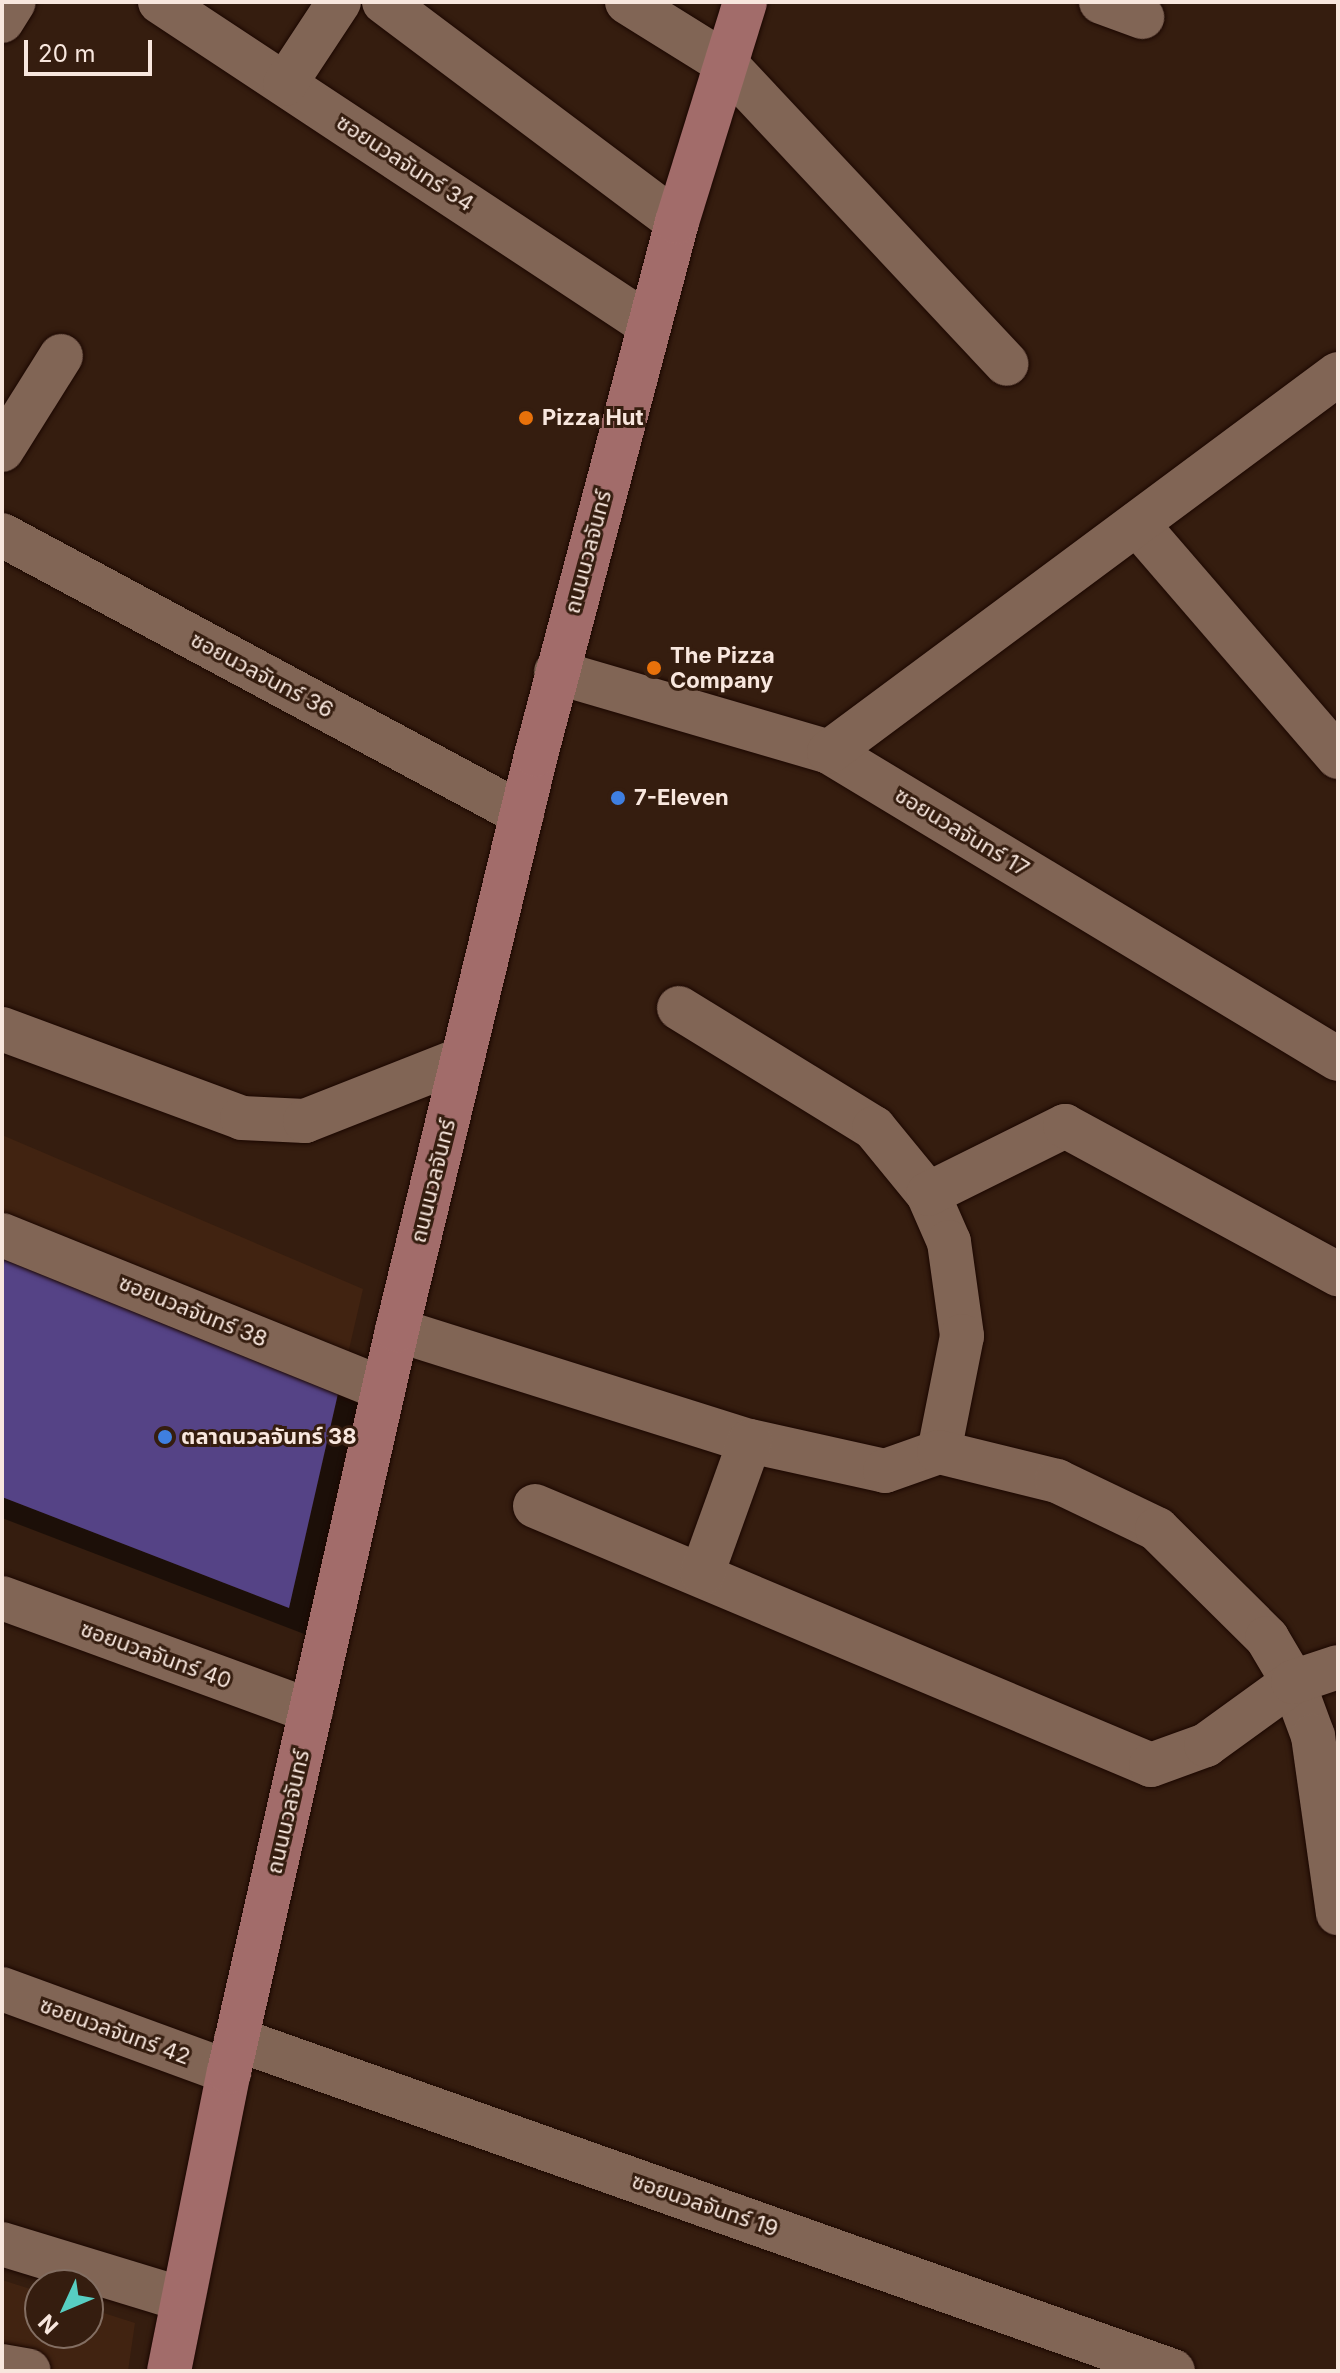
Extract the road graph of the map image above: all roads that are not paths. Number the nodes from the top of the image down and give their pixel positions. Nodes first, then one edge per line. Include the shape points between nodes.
1 (14, 2) edge
2 (160, 2) edge
3 (339, 2) edge
4 (384, 2) edge
5 (627, 2) edge
6 (745, 2) edge
7 (1101, 2) edge
8 (1142, 17) dead end
9 (2, 21) edge
10 (725, 63) junction
11 (285, 84) junction
12 (677, 222) junction
13 (649, 325) junction
14 (61, 356) dead end
15 (1007, 364) dead end
16 (1338, 374) edge
17 (2, 450) edge
18 (1137, 524) junction
19 (2, 535) edge
20 (556, 672) junction
21 (829, 752) junction
22 (1338, 757) edge
23 (522, 814) junction
24 (679, 1008) dead end
25 (2, 1029) edge
26 (462, 1059) junction
27 (1338, 1059) edge
28 (928, 1194) junction
29 (2, 1235) edge
30 (1338, 1274) edge
31 (397, 1330) junction
32 (383, 1389) junction
33 (750, 1441) junction
34 (939, 1452) junction
35 (535, 1506) dead end
36 (702, 1574) junction
37 (2, 1598) edge
38 (1338, 1667) edge
39 (1293, 1682) junction
40 (311, 1711) junction
41 (1338, 1913) edge
42 (2, 1989) edge
43 (232, 2056) junction
44 (2, 2244) edge
45 (182, 2299) junction
46 (2, 2366) edge
47 (29, 2371) edge
48 (169, 2371) edge
49 (1173, 2371) edge

1 - 9 street
2 - 11 street, ซอยนวลจันทร์ 34
3 - 11 street
4 - 12 street
5 - 10 street
6 - 10 main road, ถนนนวลจันทร์
7 - 8 street
10 - 12 main road, ถนนนวลจันทร์
10 - 15 street
11 - 13 street, ซอยนวลจันทร์ 34
12 - 13 main road, ถนนนวลจันทร์
13 - 20 main road, ถนนนวลจันทร์
14 - 17 street
16 - 18 street
18 - 21 street
18 - 22 street
19 - 23 street, ซอยนวลจันทร์ 36
20 - 21 street, ซอยนวลจันทร์ 17
20 - 23 main road, ถนนนวลจันทร์
21 - 27 street, ซอยนวลจันทร์ 17
23 - 26 main road, ถนนนวลจันทร์
24 - 28 street via 874,1128
25 - 26 street via 242,1118 305,1121
26 - 31 main road, ถนนนวลจันทร์
28 - 30 street via 1065,1126
28 - 34 street via 949,1242 962,1336
29 - 32 street, ซอยนวลจันทร์ 38
31 - 32 main road, ถนนนวลจันทร์
31 - 33 street
32 - 40 main road, ถนนนวลจันทร์
33 - 34 street via 885,1471
33 - 36 street
34 - 39 street via 1057,1481 1157,1529 1267,1638
35 - 36 street
36 - 39 street via 1151,1765 1206,1745
37 - 40 street, ซอยนวลจันทร์ 40
38 - 39 street
39 - 41 street via 1313,1736
40 - 43 main road, ถนนนวลจันทร์
42 - 43 street, ซอยนวลจันทร์ 42
43 - 45 main road, ถนนนวลจันทร์
43 - 49 street, ซอยนวลจันทร์ 19
44 - 45 street
45 - 48 main road, ถนนนวลจันทร์
46 - 47 street

